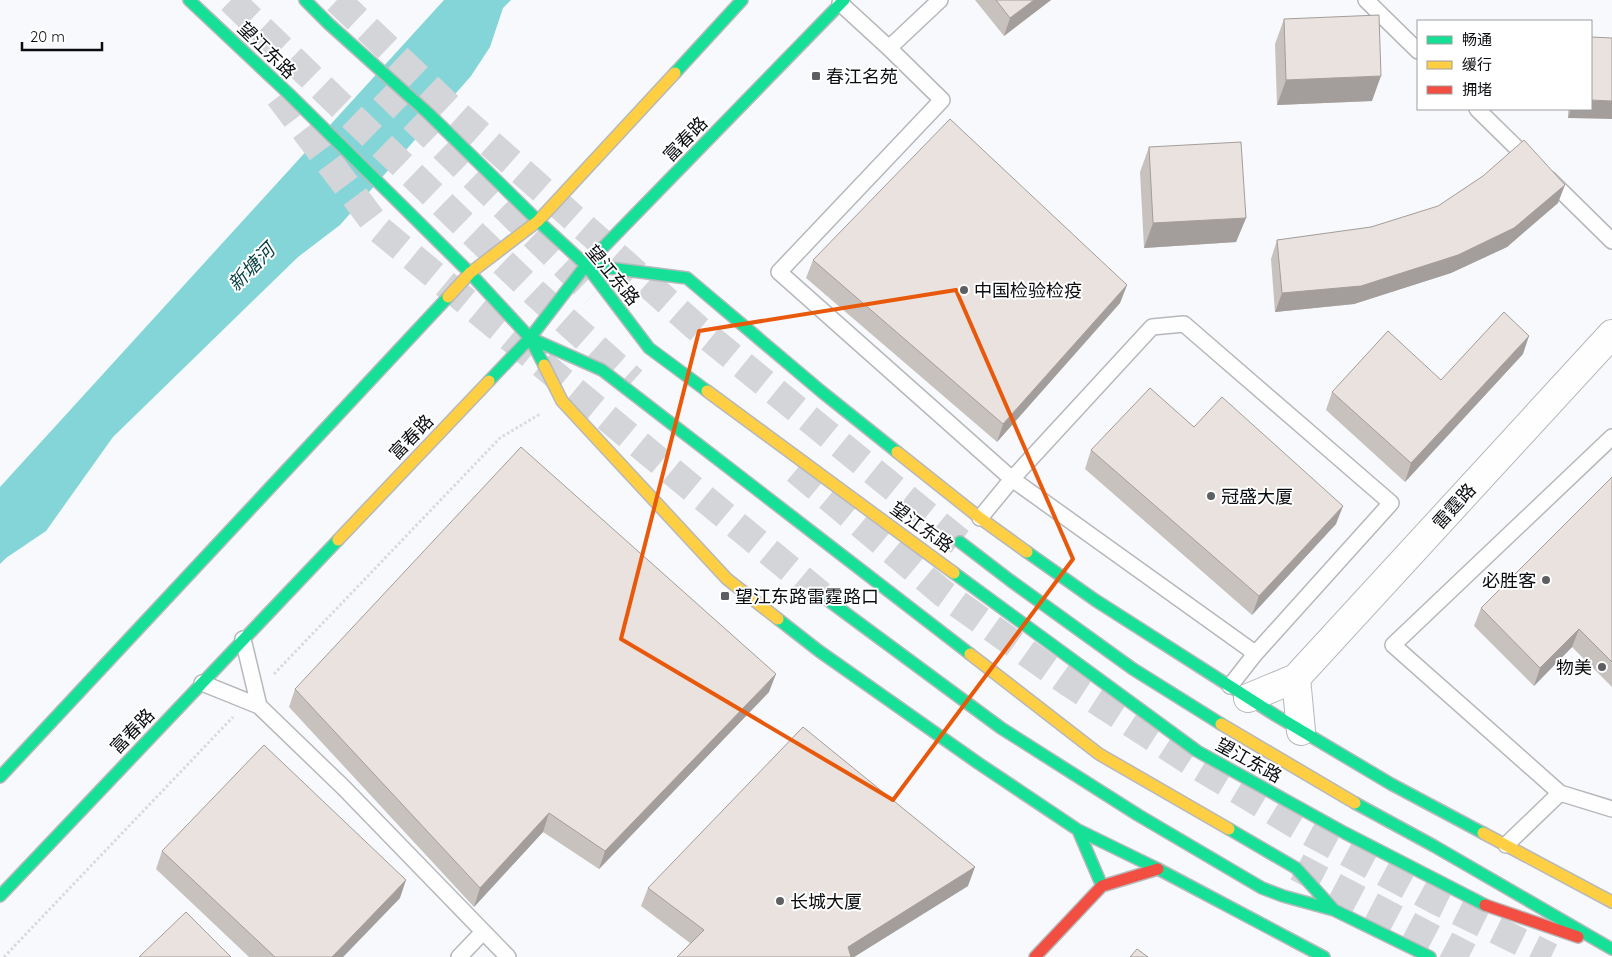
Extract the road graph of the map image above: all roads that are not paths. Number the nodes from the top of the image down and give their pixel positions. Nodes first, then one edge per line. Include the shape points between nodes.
1 (189, 0) edge
2 (305, 0) edge
3 (742, 0) edge
4 (940, 0) edge
5 (1366, 0) edge
6 (842, 2) edge
7 (889, 48) junction
8 (1417, 51) edge
9 (1478, 110) edge
10 (538, 221) junction
11 (1612, 241) edge
12 (586, 265) junction
13 (470, 273) junction
14 (1612, 334) edge
15 (530, 338) junction
16 (1612, 438) edge
17 (1012, 479) junction
18 (980, 518) junction
19 (960, 542) tunnel mouth
20 (821, 595) tunnel mouth
21 (243, 639) junction
22 (1255, 654) junction
23 (1296, 678) junction
24 (202, 683) junction
25 (1239, 692) junction
26 (259, 706) junction
27 (1302, 731) junction
28 (0, 777) edge
29 (1560, 792) junction
30 (1612, 809) edge
31 (1078, 830) junction
32 (1506, 845) junction
33 (1158, 870) junction
34 (1102, 886) junction
35 (0, 896) edge
36 (1612, 902) edge
37 (1334, 910) junction
38 (483, 932) junction
39 (1612, 949) edge
40 (460, 957) edge
41 (508, 957) edge
42 (1035, 957) edge
43 (1324, 957) edge
44 (1430, 957) edge

1 - 13 main road, 望江东路
2 - 10 main road, 望江东路
3 - 10 main road
4 - 7 lane
5 - 8 lane
6 - 7 lane
6 - 12 main road, 富春路
7 - 17 lane via 942,100 779,272
9 - 11 lane
10 - 12 main road, 望江东路
10 - 13 main road
12 - 15 main road, 富春路
12 - 18 main road via 687,278 822,392
12 - 39 main road, 望江东路 via 649,348 1197,751 1345,834 1479,903
13 - 15 main road, 望江东路
13 - 28 main road
14 - 23 street, 雷霆路
15 - 21 main road, 富春路
15 - 31 main road via 562,401 727,579 819,651
15 - 37 main road via 602,370 1099,754 1296,868
16 - 29 lane via 1393,646
17 - 18 lane
17 - 22 lane
17 - 22 lane via 1152,327 1184,324 1391,504
18 - 25 main road via 1095,600
19 - 39 main road via 1133,669 1251,743
20 - 37 main road via 1001,728 1138,815 1262,888
21 - 24 main road, 富春路
21 - 26 lane
22 - 25 lane
23 - 25 street, 雷霆路
23 - 27 street
24 - 26 lane
24 - 35 main road, 富春路
25 - 27 main road
26 - 38 lane via 344,787
27 - 32 main road via 1391,784
29 - 30 lane
29 - 32 lane
31 - 33 main road
31 - 34 main road
32 - 36 main road
33 - 34 main road
33 - 43 main road
34 - 42 main road
37 - 44 main road
38 - 40 lane
38 - 41 lane

